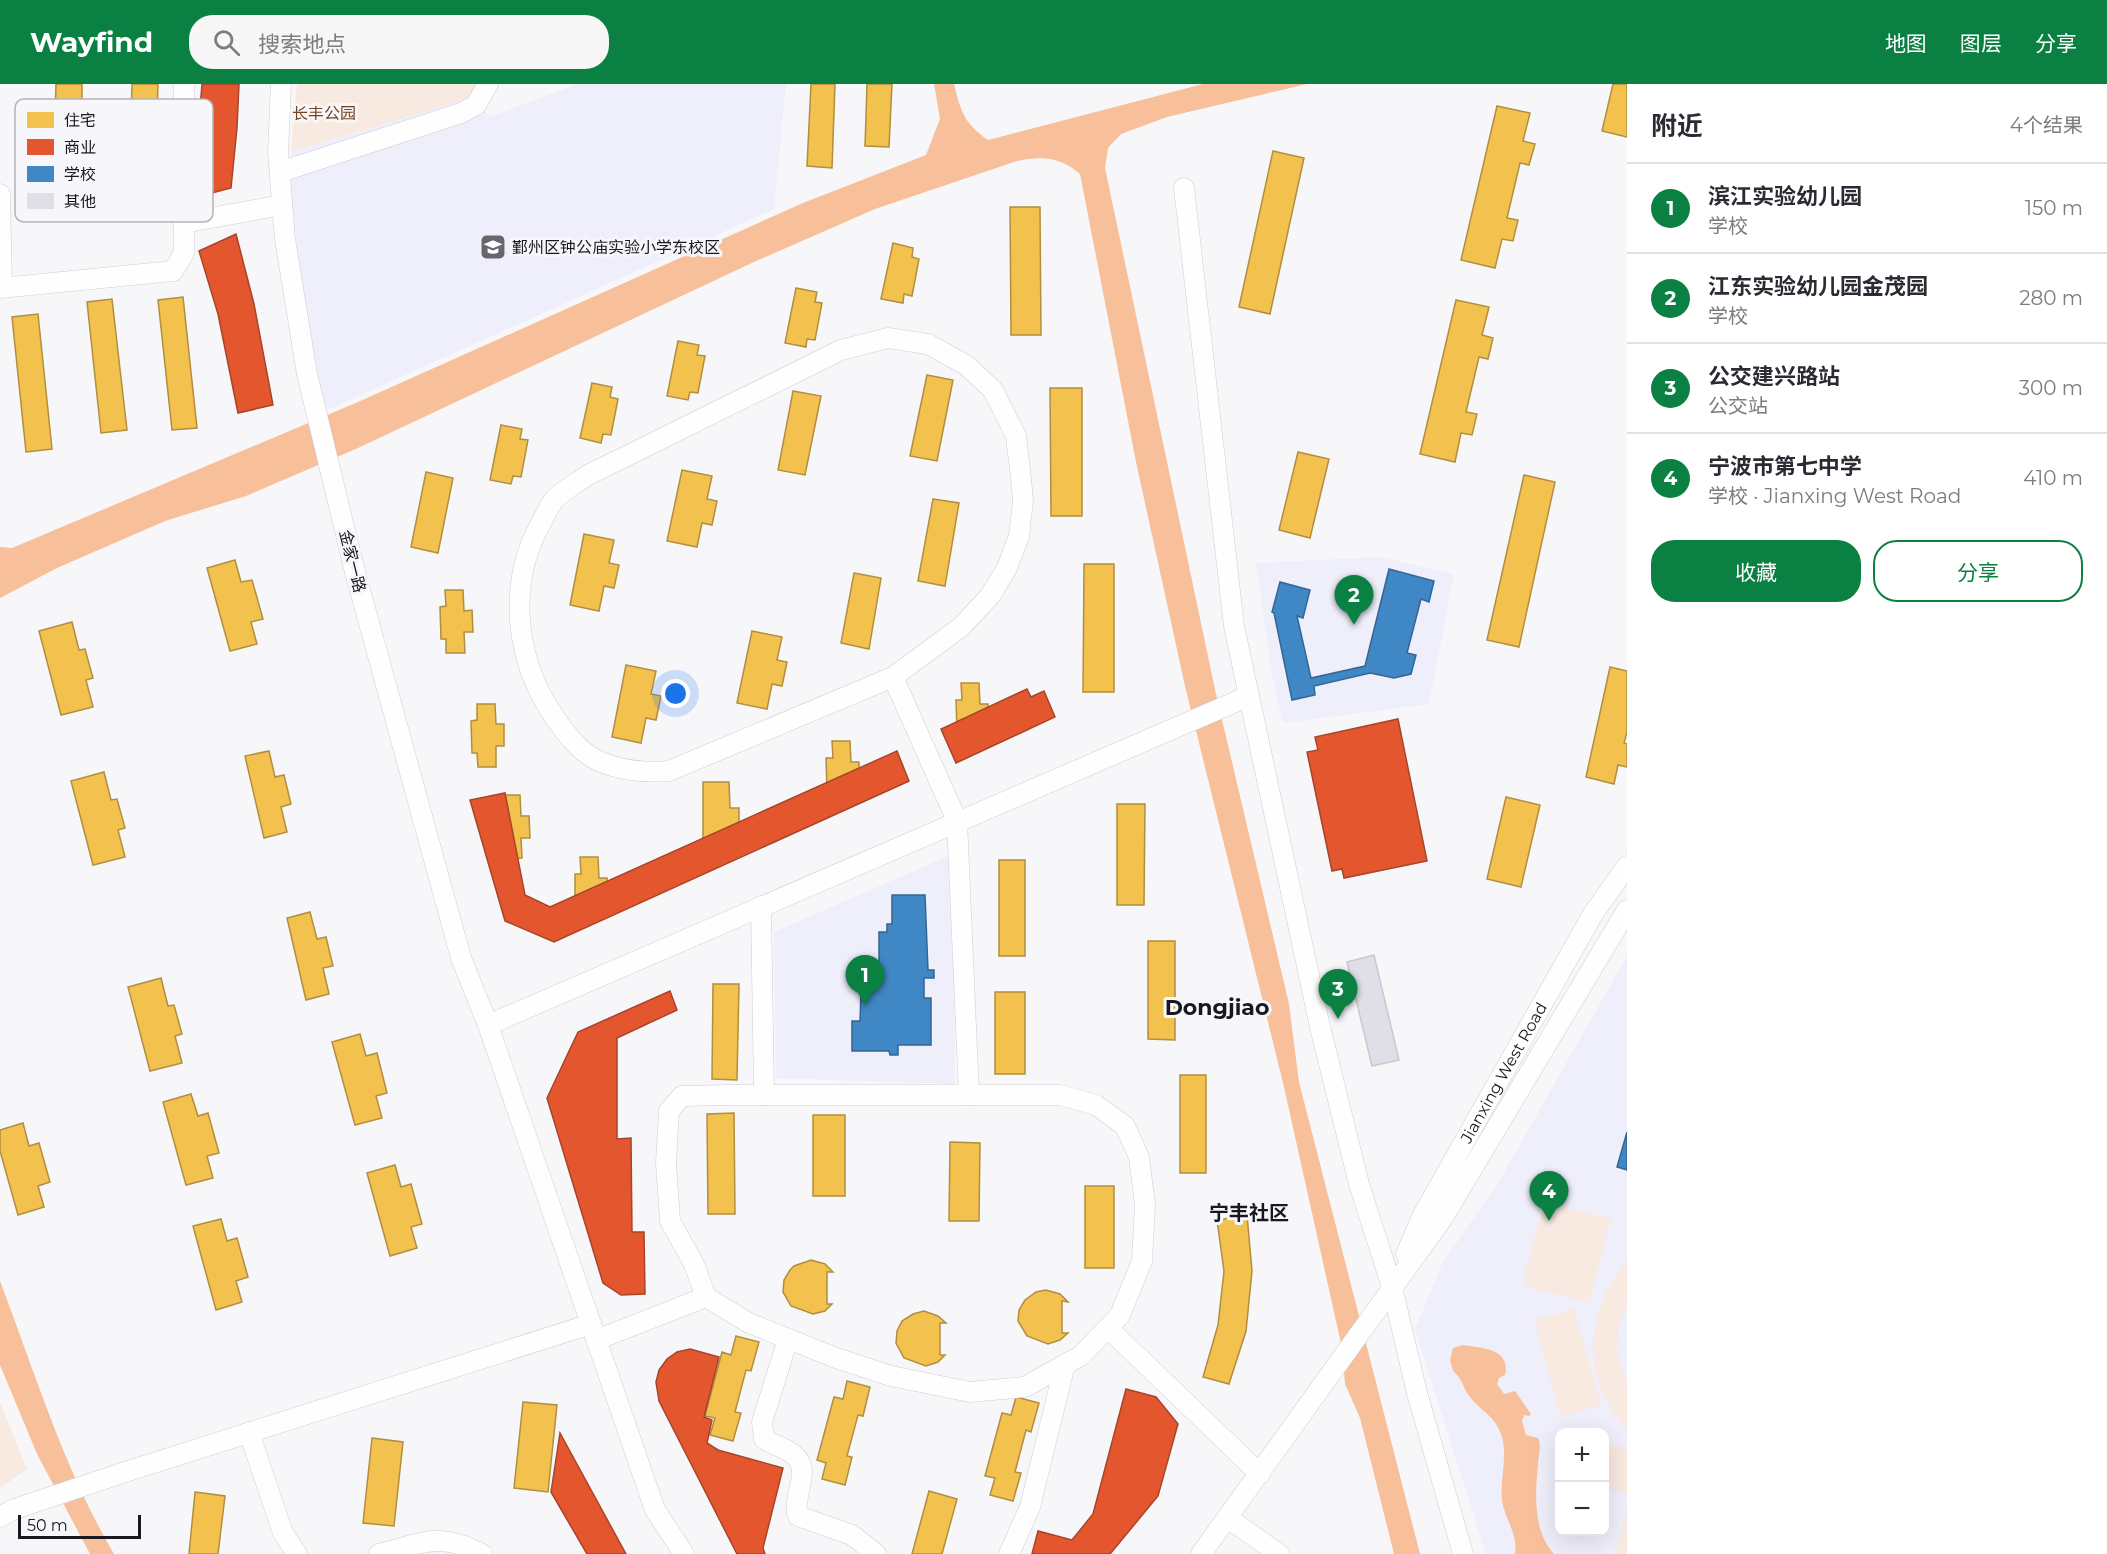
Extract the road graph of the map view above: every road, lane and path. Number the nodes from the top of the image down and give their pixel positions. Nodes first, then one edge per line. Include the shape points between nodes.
1 (184, 84) edge
2 (281, 84) edge
3 (488, 84) edge
4 (184, 99) edge
5 (280, 172) junction
6 (1184, 188) dead end
7 (0, 194) edge
8 (282, 205) junction
9 (213, 218) edge
10 (188, 222) edge
11 (183, 223) joint
12 (1, 288) edge
13 (893, 676) junction
14 (1245, 698) junction
15 (957, 821) junction
16 (1627, 866) edge
17 (761, 906) junction
18 (1627, 910) edge
19 (488, 1025) junction
20 (764, 1095) junction
21 (969, 1095) junction
22 (1392, 1287) junction
23 (706, 1297) junction
24 (1108, 1328) junction
25 (594, 1332) junction
26 (788, 1338) junction
27 (1065, 1364) junction
28 (249, 1432) junction
29 (1260, 1474) junction
30 (0, 1517) edge
31 (1228, 1518) junction
32 (297, 1554) edge
33 (379, 1554) edge
34 (482, 1554) edge
35 (684, 1554) edge
36 (876, 1554) edge
37 (1009, 1554) edge
38 (1201, 1554) edge
39 (1279, 1554) edge
40 (1462, 1554) edge

1 - 4 street
2 - 5 street, 金家一路
3 - 5 street via 476,105 461,113
5 - 8 street, 金家一路
6 - 14 street
7 - 12 street
8 - 9 street
8 - 19 street, 金家一路 via 307,374 355,572 461,958
10 - 11 street
11 - 12 street via 183,253 174,271
13 - 13 street via 669,771 620,769 592,757 567,736 540,696 521,645 519,614 532,539 554,500 588,475 841,350 888,338 928,344 966,365 993,390 1016,436 1023,501 1019,536 1007,568 990,596 961,627
13 - 15 street
14 - 15 street
14 - 22 street via 1359,1184
15 - 17 street
15 - 21 street
16 - 22 street, Jianxing West Road via 1593,914 1423,1215
17 - 19 street
17 - 20 street
18 - 22 street, Jianxing West Road via 1442,1219
19 - 25 street, 金家一路
20 - 21 street
20 - 23 street via 682,1096 669,1111 666,1163 670,1221 694,1264
21 - 24 street via 1060,1095 1096,1106 1125,1126 1139,1157 1145,1205 1142,1261 1120,1316
22 - 29 street, Jianxing West Road
22 - 40 street
23 - 25 street
23 - 26 street via 749,1323
24 - 27 street via 1082,1355
24 - 29 street
25 - 28 street
25 - 35 street, 金家一路 via 655,1510
26 - 27 street via 891,1376 970,1392 1025,1387
26 - 36 street via 762,1422 764,1439 798,1458 803,1470 795,1509 798,1516 852,1535
27 - 37 street via 1030,1507
28 - 30 street
28 - 32 street via 283,1533
29 - 31 street, Jianxing West Road
31 - 38 street, Jianxing West Road
31 - 39 street
33 - 34 street via 440,1539

